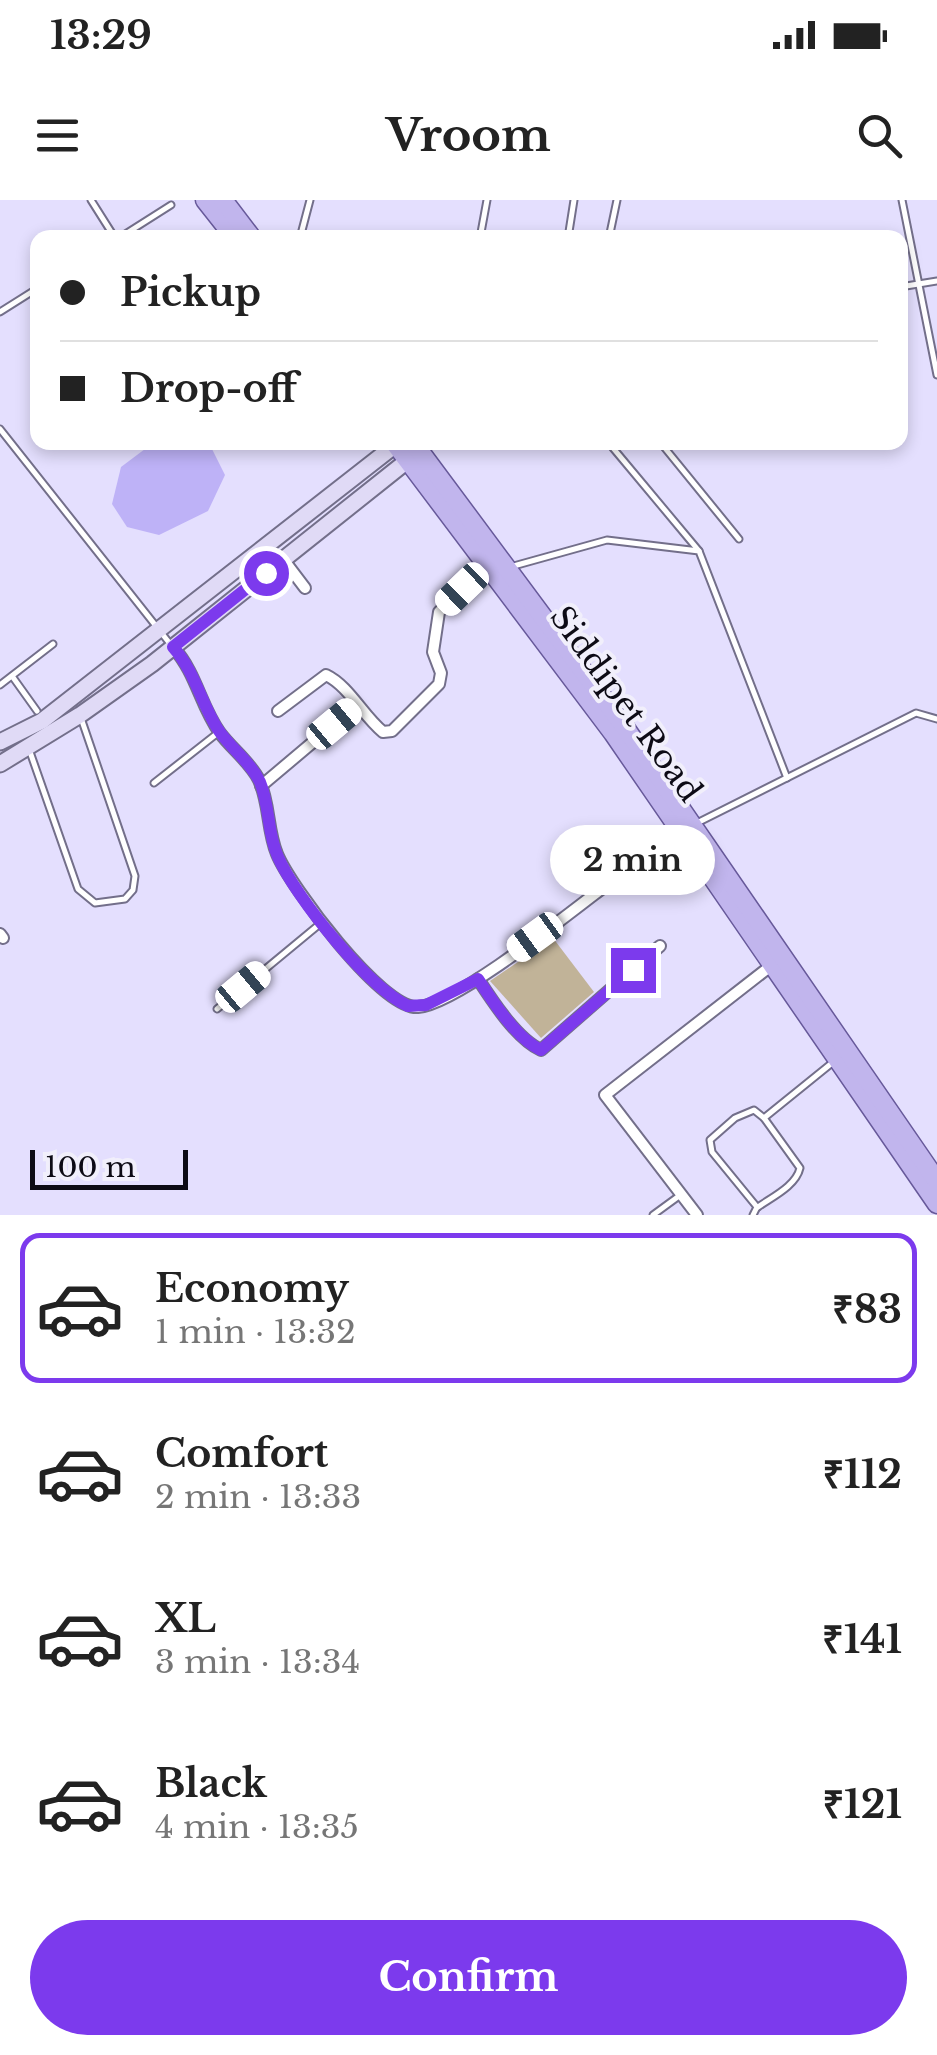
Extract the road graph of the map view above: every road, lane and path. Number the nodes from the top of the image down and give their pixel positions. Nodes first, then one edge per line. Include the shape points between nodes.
1 (91, 200) edge
2 (206, 200) edge
3 (223, 200) edge
4 (310, 200) edge
5 (487, 200) edge
6 (574, 200) edge
7 (617, 200) edge
8 (902, 200) edge
9 (171, 204) dead end
10 (112, 230) edge
11 (130, 230) edge
12 (229, 230) edge
13 (246, 230) edge
14 (302, 230) edge
15 (481, 230) edge
16 (569, 230) edge
17 (611, 230) edge
18 (908, 230) edge
19 (908, 232) edge
20 (937, 280) edge
21 (918, 284) junction
22 (908, 286) edge
23 (30, 293) edge
24 (0, 312) edge
25 (937, 376) edge
26 (0, 430) edge
27 (405, 450) edge
28 (406, 450) edge
29 (411, 450) edge
30 (411, 450) edge
31 (615, 450) edge
32 (666, 450) edge
33 (284, 532) junction
34 (739, 540) dead end
35 (699, 551) junction
36 (290, 554) junction
37 (507, 568) junction
38 (216, 585) junction
39 (305, 588) dead end
40 (462, 589) dead end
41 (230, 602) junction
42 (158, 630) junction
43 (53, 644) dead end
44 (173, 647) junction
45 (12, 676) junction
46 (0, 684) edge
47 (357, 705) junction
48 (278, 711) dead end
49 (37, 712) dead end
50 (80, 716) junction
51 (937, 719) edge
52 (220, 732) junction
53 (0, 742) edge
54 (28, 748) junction
55 (0, 764) edge
56 (787, 778) junction
57 (154, 783) dead end
58 (261, 786) junction
59 (693, 826) junction
60 (621, 874) dead end
61 (321, 923) junction
62 (660, 946) dead end
63 (772, 965) junction
64 (478, 979) junction
65 (216, 1008) dead end
66 (838, 1059) junction
67 (764, 1118) junction
68 (937, 1181) edge
69 (681, 1196) junction
70 (937, 1204) edge
71 (757, 1208) junction
72 (654, 1215) edge
73 (696, 1215) edge
74 (753, 1215) edge

1 - 10 lane
2 - 12 main road
3 - 13 main road
4 - 14 lane
5 - 15 lane
6 - 16 lane
7 - 17 lane
8 - 18 lane
9 - 11 lane
19 - 21 lane
20 - 21 lane
21 - 22 lane
21 - 25 lane
23 - 24 lane
26 - 42 lane
27 - 33 street
28 - 36 street
29 - 37 main road, Siddipet Road
30 - 63 main road, Siddipet Road
31 - 35 lane
32 - 34 lane
33 - 36 street
33 - 38 street
35 - 37 lane via 607,540
35 - 56 lane
36 - 39 street
36 - 41 street
37 - 59 main road, Siddipet Road
38 - 41 street
38 - 42 street
40 - 47 street via 439,612 433,652 439,684 388,733
41 - 44 street
42 - 44 lane
42 - 53 street via 42,721
43 - 45 lane
44 - 50 street
44 - 52 street via 194,674
45 - 46 lane
45 - 49 lane
47 - 48 street via 326,675
47 - 58 street
50 - 54 street
50 - 54 lane via 135,876 126,899 95,903 78,888
51 - 56 lane via 916,713
52 - 57 lane
52 - 58 street
54 - 55 street
56 - 59 lane
58 - 61 street via 277,856
59 - 68 main road, Siddipet Road
60 - 64 street
61 - 64 street via 368,975 408,1006 426,1005
61 - 65 lane
62 - 64 street via 541,1050
63 - 66 main road, Siddipet Road
63 - 69 street via 605,1095
66 - 67 lane
66 - 70 main road, Siddipet Road
67 - 71 lane via 800,1168 799,1176
67 - 71 lane via 746,1111 709,1146
69 - 72 lane
69 - 73 street
71 - 74 lane

